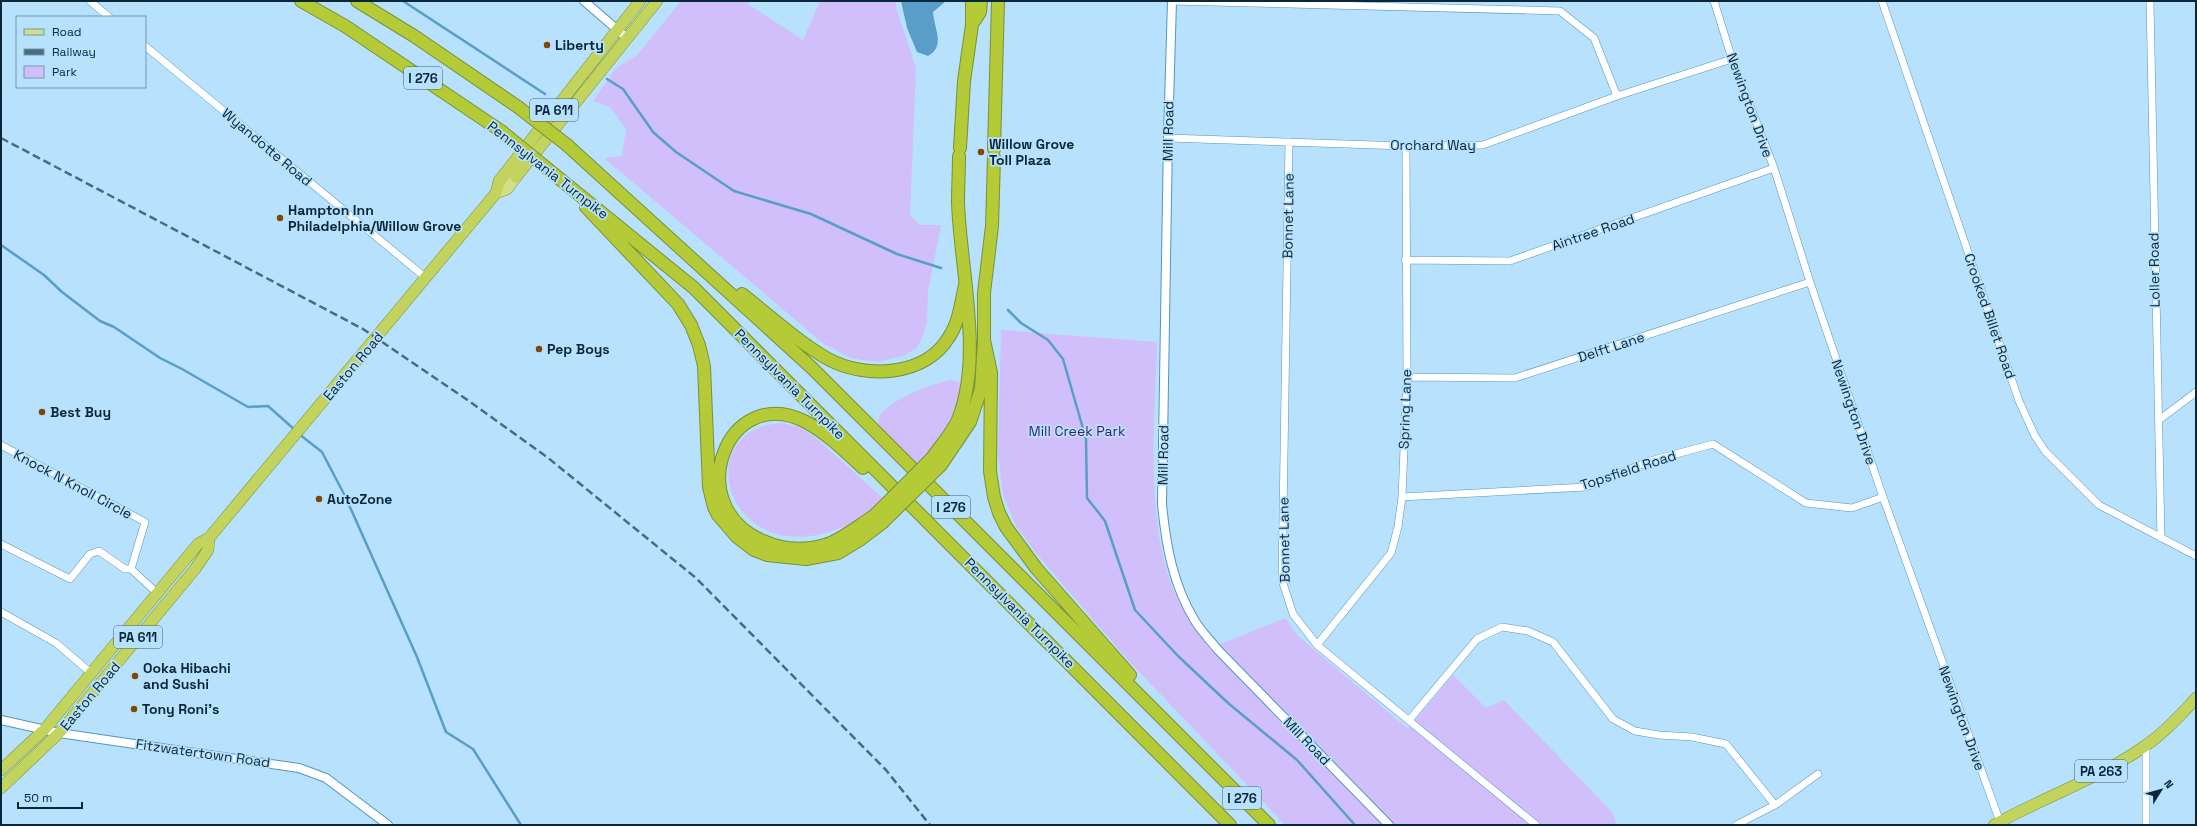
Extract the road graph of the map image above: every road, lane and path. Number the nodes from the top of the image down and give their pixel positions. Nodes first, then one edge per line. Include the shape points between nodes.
1 (90, 1) edge
2 (301, 1) edge
3 (357, 1) edge
4 (584, 1) edge
5 (640, 1) edge
6 (657, 1) edge
7 (972, 1) edge
8 (981, 1) edge
9 (998, 1) edge
10 (1172, 1) edge
11 (1714, 1) edge
12 (1882, 1) edge
13 (2150, 1) edge
14 (108, 16) edge
15 (972, 25) junction
16 (617, 30) junction
17 (627, 38) junction
18 (146, 47) edge
19 (1732, 59) junction
20 (1617, 96) junction
21 (1168, 138) junction
22 (1289, 142) junction
23 (1406, 146) junction
24 (1774, 168) junction
25 (555, 175) junction
26 (516, 177) joint
27 (496, 193) junction
28 (682, 248) junction
29 (1406, 260) junction
30 (426, 278) junction
31 (1810, 282) junction
32 (965, 285) junction
33 (984, 340) junction
34 (1406, 377) junction
35 (2196, 392) edge
36 (2159, 420) junction
37 (1, 445) edge
38 (937, 461) junction
39 (1402, 497) junction
40 (1883, 497) junction
41 (918, 512) junction
42 (878, 519) junction
43 (209, 538) junction
44 (2161, 538) junction
45 (1, 544) edge
46 (2196, 556) edge
47 (132, 569) junction
48 (157, 593) junction
49 (1, 612) edge
50 (1318, 645) junction
51 (91, 673) junction
52 (2196, 698) edge
53 (1, 720) edge
54 (1410, 720) junction
55 (45, 730) junction
56 (59, 732) junction
57 (2146, 746) junction
58 (1, 770) edge
59 (1215, 770) junction
60 (1818, 774) dead end
61 (1, 788) edge
62 (1775, 805) junction
63 (1997, 823) edge
64 (388, 825) edge
65 (1230, 825) edge
66 (1269, 825) edge
67 (1389, 825) edge
68 (1536, 825) edge
69 (1736, 825) edge
70 (2146, 825) edge

1 - 14 street
2 - 25 highway, Pennsylvania Turnpike / I 276, bridge via 345,26 501,131
3 - 28 highway, Pennsylvania Turnpike / I 276, bridge via 414,36 518,107 567,145
4 - 16 street
5 - 16 highway, Easton Road / PA 611
6 - 17 highway, Easton Road / PA 611
7 - 15 highway
8 - 15 highway via 980,12
9 - 33 highway via 992,226 984,293
10 - 20 street via 1560,11 1594,38
10 - 21 street, Mill Road
11 - 19 street, Newington Drive
12 - 44 street, Crooked Billet Road via 2019,401 2036,436 2045,451 2099,505
13 - 36 street, Loller Road via 2154,291
15 - 32 highway via 964,81 958,202
16 - 17 street
16 - 27 highway, Easton Road / PA 611 via 499,181
17 - 26 highway, Easton Road / PA 611
18 - 30 street, Wyandotte Road
19 - 20 street, Orchard Way
19 - 24 street, Newington Drive
20 - 23 street, Orchard Way via 1483,145
21 - 22 street, Orchard Way
21 - 67 street, Mill Road via 1162,504 1165,542 1177,583 1195,622 1218,650
22 - 23 street, Orchard Way
22 - 50 street, Bonnet Lane via 1282,580 1293,614
23 - 29 street, Spring Lane
24 - 29 street, Aintree Road via 1510,261
24 - 31 street, Newington Drive
25 - 41 highway, Pennsylvania Turnpike / I 276 via 694,288
25 - 42 highway via 678,304 691,325 700,345 704,366 709,487 718,515 737,537 754,550 767,555 806,559 838,553 861,539
26 - 27 main road, Easton Road / PA 611 via 507,189
27 - 30 highway, Easton Road / PA 611
28 - 32 highway via 827,358 866,371 904,368 933,355 943,346 954,328
28 - 59 highway, Pennsylvania Turnpike / I 276 via 812,368
29 - 34 street, Spring Lane
30 - 43 highway, Easton Road / PA 611
31 - 34 street, Delft Lane via 1515,378
31 - 40 street, Newington Drive
32 - 38 highway via 969,347 965,399 959,418
33 - 38 highway via 976,407 964,431
33 - 59 highway via 991,373 990,471 994,498 1006,527 1036,568
34 - 39 street, Spring Lane
35 - 36 street
36 - 44 street, Loller Road
37 - 47 street, Knock N Knoll Circle via 145,522
38 - 42 highway, bridge
39 - 40 street, Topsfield Road via 1586,487 1650,461 1713,444 1806,503 1852,508
39 - 50 street, Spring Lane via 1391,553
40 - 63 street, Newington Drive
41 - 42 highway via 877,482 832,440 806,422 791,416 770,414 752,420 732,436 719,473 719,488 724,504 742,529 757,539 788,549 801,550 826,544
41 - 65 highway, Pennsylvania Turnpike / I 276
43 - 48 highway, Easton Road / PA 611 via 198,544
43 - 56 highway, Easton Road / PA 611 via 208,550 195,569
44 - 46 street, Crooked Billet Road
45 - 47 street via 70,579 90,554 99,551 125,569
47 - 48 street
48 - 51 highway, Easton Road / PA 611
49 - 51 street via 51,640
50 - 54 street, Bonnet Lane
51 - 55 highway, Easton Road / PA 611
52 - 57 highway, PA 263
53 - 55 street, Fitzwatertown Road
54 - 62 street via 1477,639 1502,627 1528,630 1553,642 1613,719 1635,731 1692,737 1726,744
54 - 68 street, Bonnet Lane
55 - 56 street, Fitzwatertown Road
55 - 58 highway, Easton Road / PA 611
56 - 61 highway, Easton Road / PA 611
56 - 64 street, Fitzwatertown Road via 280,764 312,772 326,778
57 - 63 highway, PA 263 via 2118,763
57 - 70 street
59 - 66 highway, Pennsylvania Turnpike / I 276
60 - 62 street
62 - 69 street

